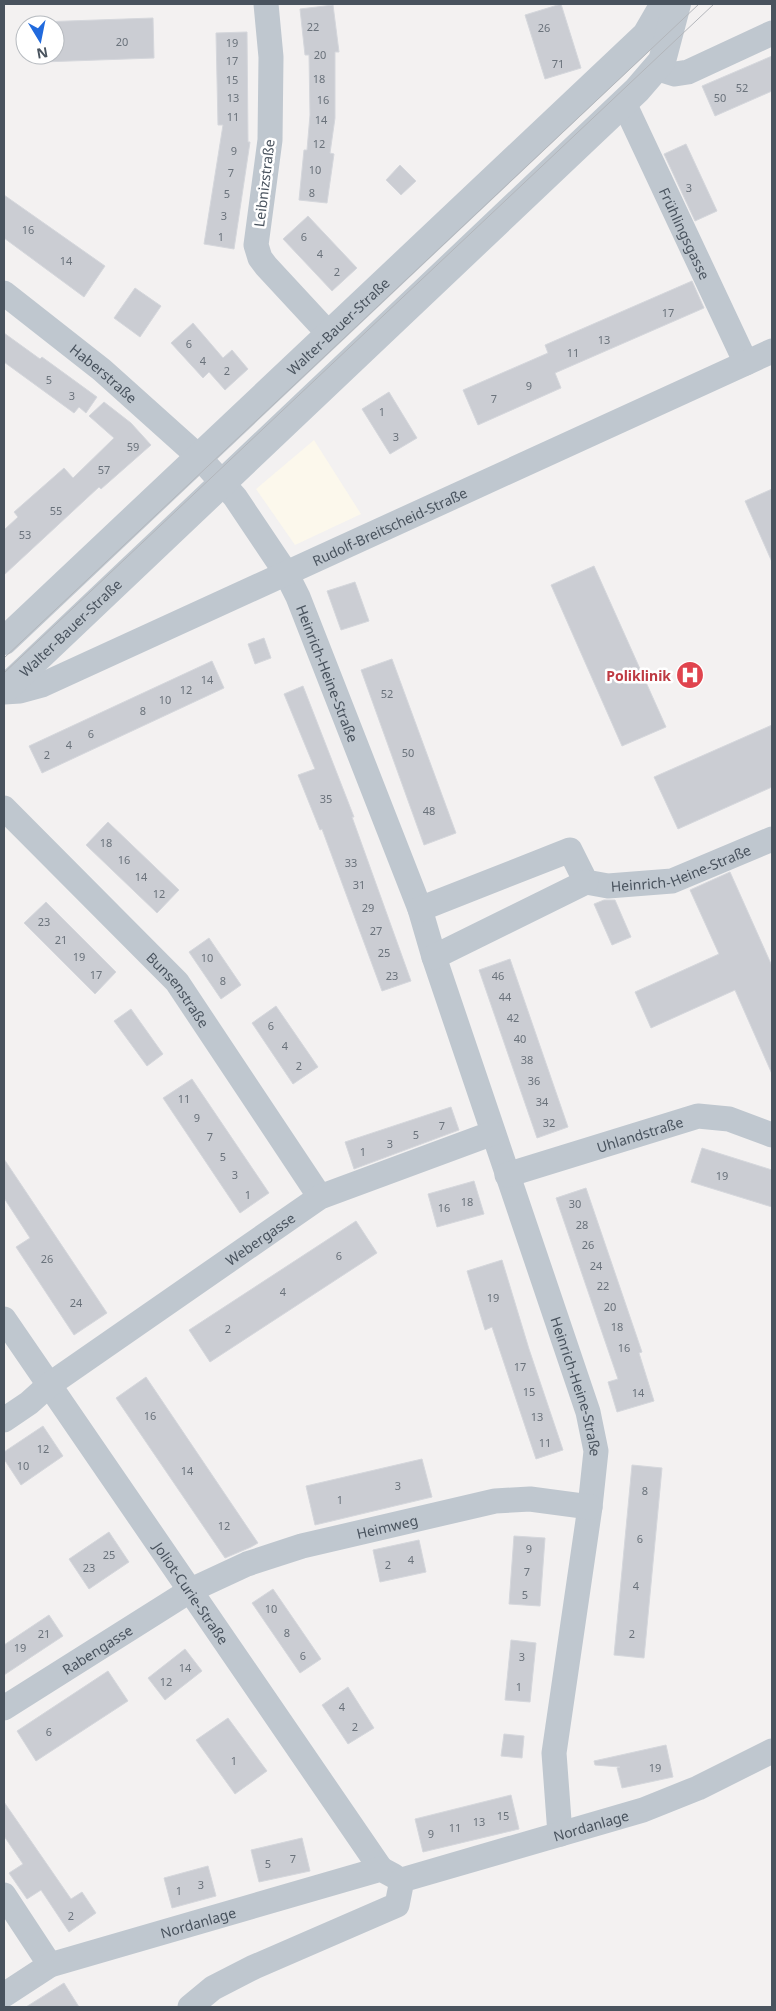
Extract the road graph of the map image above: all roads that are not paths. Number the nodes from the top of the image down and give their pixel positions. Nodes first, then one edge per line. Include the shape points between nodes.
1 (266, 4) edge
2 (663, 4) edge
3 (677, 4) edge
4 (772, 33) edge
5 (656, 68) junction
6 (624, 103) junction
7 (4, 293) edge
8 (329, 334) junction
9 (772, 351) edge
10 (746, 363) junction
11 (199, 457) junction
12 (223, 483) junction
13 (286, 573) junction
14 (4, 641) edge
15 (4, 691) edge
16 (4, 808) edge
17 (772, 839) edge
18 (586, 882) junction
19 (420, 909) junction
20 (434, 957) junction
21 (494, 1133) junction
22 (772, 1135) edge
23 (507, 1175) junction
24 (320, 1197) junction
25 (4, 1319) edge
26 (49, 1385) junction
27 (4, 1420) edge
28 (590, 1507) junction
29 (191, 1590) junction
30 (4, 1708) edge
31 (772, 1751) edge
32 (560, 1834) junction
33 (391, 1874) junction
34 (4, 1896) edge
35 (50, 1964) junction
36 (4, 1995) edge
37 (190, 2007) edge

1 - 8 street, Leibnizstraße via 271,57 270,140 256,245 266,266
2 - 8 street, Walter-Bauer-Straße via 646,35
3 - 5 street, Walter-Bauer-Straße via 662,61
4 - 5 street via 688,72 674,74
5 - 6 street, Walter-Bauer-Straße
6 - 10 street, Frühlingsgasse
6 - 12 street, Walter-Bauer-Straße
7 - 11 street, Haberstraße via 102,370
8 - 11 street, Walter-Bauer-Straße
9 - 10 street, Rudolf-Breitscheid-Straße
10 - 13 street, Rudolf-Breitscheid-Straße
11 - 12 street, Heinrich-Heine-Straße
11 - 14 street, Walter-Bauer-Straße
12 - 13 street, Heinrich-Heine-Straße
12 - 15 street, Walter-Bauer-Straße
13 - 15 street, Rudolf-Breitscheid-Straße via 42,685
13 - 19 street, Heinrich-Heine-Straße
16 - 24 street, Bunsenstraße via 177,982
17 - 18 street, Heinrich-Heine-Straße via 672,881 608,886
18 - 19 street via 570,850
18 - 20 street
19 - 20 street, Heinrich-Heine-Straße
20 - 21 street, Heinrich-Heine-Straße
21 - 23 street, Heinrich-Heine-Straße
21 - 24 street, Webergasse
22 - 23 street, Uhlandstraße via 729,1118 698,1116
23 - 28 street, Heinrich-Heine-Straße via 588,1412 596,1451
24 - 26 street, Webergasse
25 - 26 street, Joliot-Curie-Straße
26 - 27 street, Webergasse
26 - 29 street, Joliot-Curie-Straße
28 - 29 street, Heimweg via 530,1499 495,1501 302,1546 247,1564
28 - 32 street, Heinrich-Heine-Straße via 554,1753
29 - 30 street, Rabengasse
29 - 33 street, Joliot-Curie-Straße
31 - 32 street, Nordanlage via 698,1788 643,1810
32 - 33 street, Nordanlage
33 - 35 street, Nordanlage
33 - 37 street via 397,1905 254,1967 212,1988
34 - 35 street
35 - 36 street, Nordanlage

